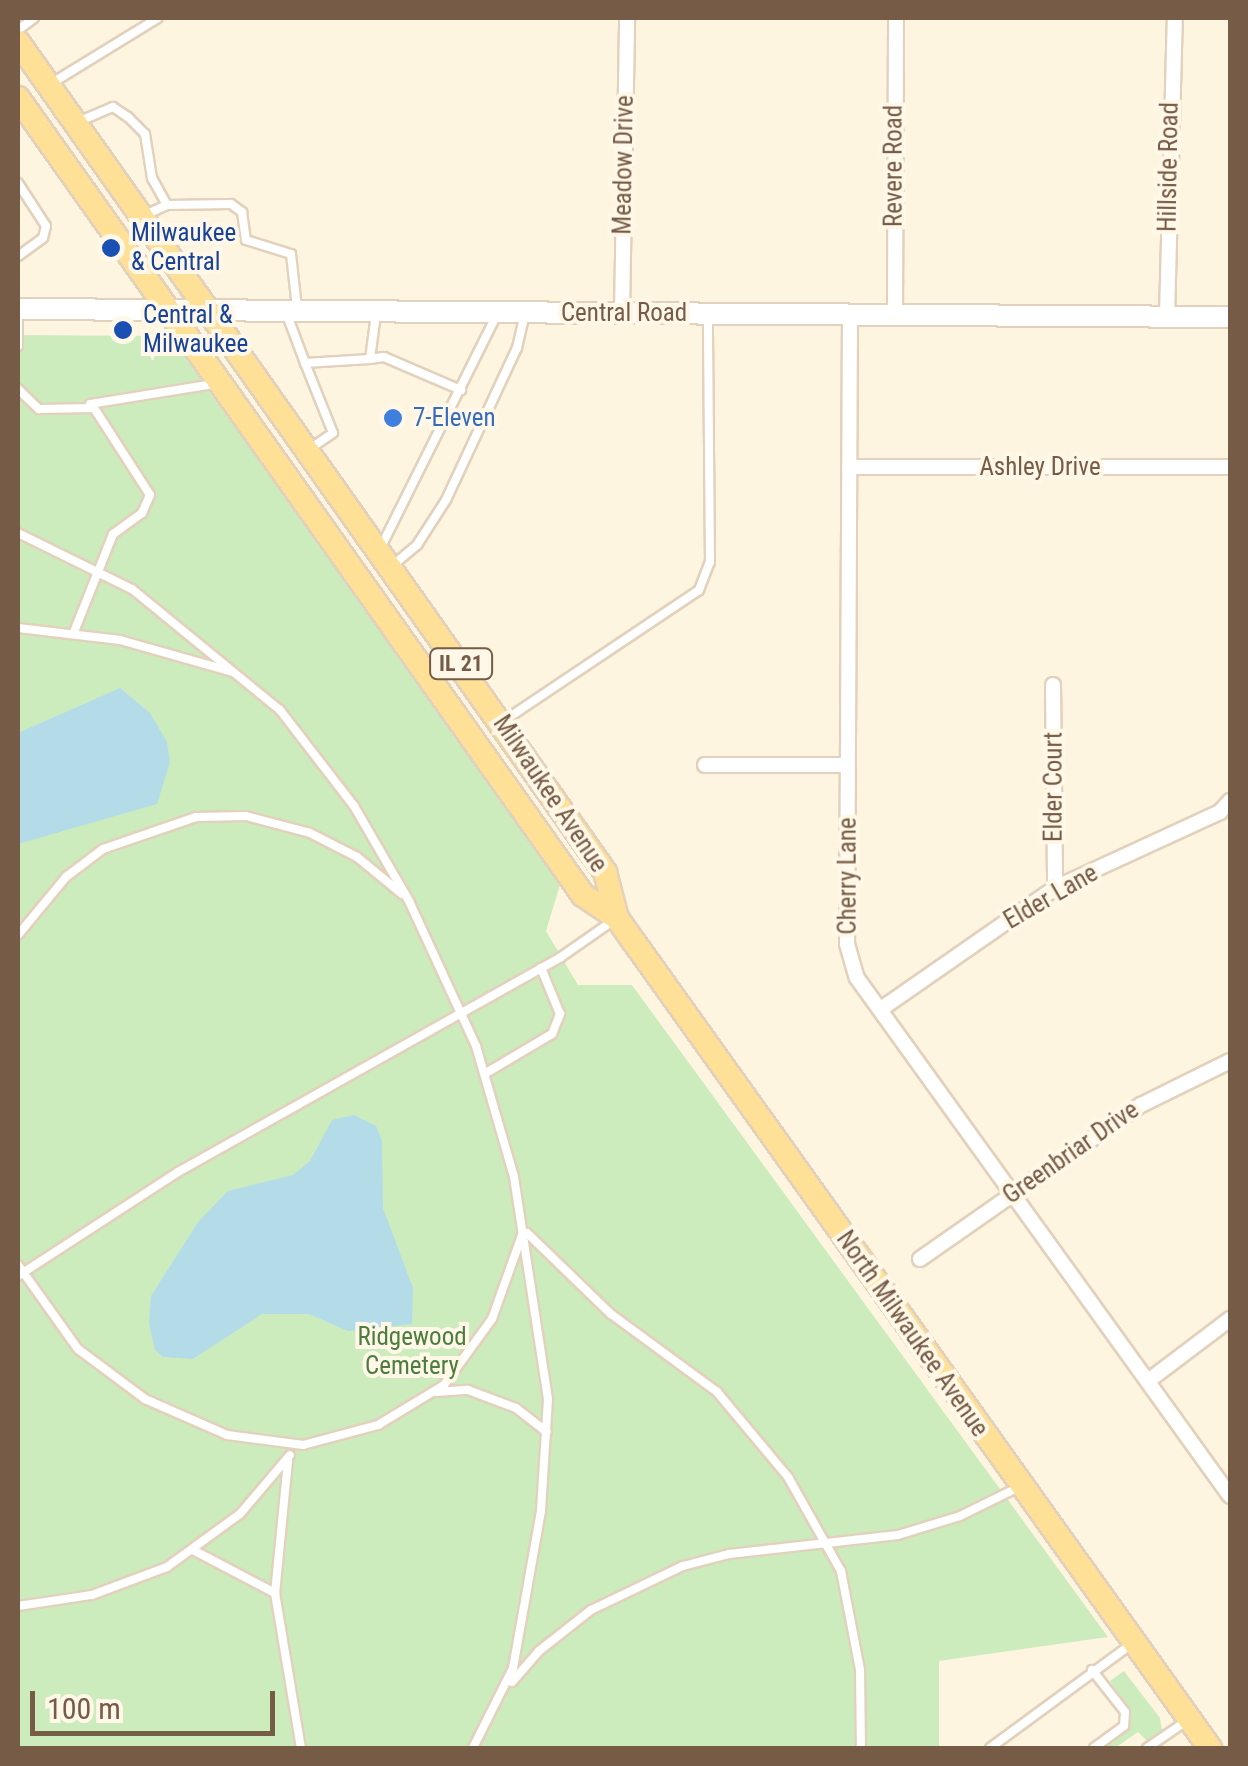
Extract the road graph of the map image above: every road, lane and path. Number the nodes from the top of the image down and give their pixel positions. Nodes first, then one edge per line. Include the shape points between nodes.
1 (34, 18) edge
2 (136, 18) edge
3 (158, 18) edge
4 (626, 18) edge
5 (896, 18) edge
6 (1175, 18) edge
7 (144, 28) junction
8 (18, 30) edge
9 (22, 50) edge
10 (48, 85) junction
11 (18, 98) edge
12 (76, 123) junction
13 (18, 183) edge
14 (167, 204) junction
15 (143, 216) junction
16 (18, 256) edge
17 (18, 309) edge
18 (167, 310) junction
19 (210, 310) junction
20 (291, 311) junction
21 (376, 311) junction
22 (498, 312) junction
23 (526, 312) junction
24 (622, 313) junction
25 (708, 314) junction
26 (850, 314) junction
27 (895, 315) junction
28 (1167, 317) junction
29 (1230, 317) edge
30 (18, 346) edge
31 (370, 358) junction
32 (305, 362) junction
33 (219, 381) junction
34 (18, 389) edge
35 (461, 390) junction
36 (85, 404) junction
37 (309, 449) junction
38 (849, 466) junction
39 (1230, 466) edge
40 (18, 533) edge
41 (386, 558) junction
42 (98, 568) junction
43 (18, 628) edge
44 (74, 632) junction
45 (239, 674) junction
46 (1053, 685) dead end
47 (502, 722) junction
48 (705, 765) dead end
49 (848, 765) junction
50 (1230, 801) edge
51 (1055, 888) junction
52 (409, 901) junction
53 (618, 918) junction
54 (18, 936) edge
55 (541, 968) junction
56 (880, 1009) junction
57 (462, 1013) junction
58 (1230, 1062) edge
59 (486, 1073) junction
60 (1013, 1193) junction
61 (524, 1230) junction
62 (920, 1258) dead end
63 (19, 1272) edge
64 (1230, 1318) edge
65 (1148, 1381) junction
66 (432, 1392) junction
67 (547, 1432) junction
68 (293, 1445) junction
69 (290, 1455) junction
70 (1021, 1486) junction
71 (1230, 1496) edge
72 (829, 1546) junction
73 (194, 1550) junction
74 (275, 1593) junction
75 (18, 1606) edge
76 (1134, 1642) junction
77 (1092, 1670) junction
78 (507, 1689) junction
79 (1189, 1720) junction
80 (301, 1748) edge
81 (473, 1748) edge
82 (861, 1748) edge
83 (990, 1748) edge
84 (1094, 1748) edge
85 (1147, 1748) edge
86 (1210, 1748) edge

1 - 8 lane
2 - 7 lane
3 - 7 lane
4 - 24 street, Meadow Drive
5 - 27 street, Revere Road
6 - 28 street, Hillside Road
7 - 10 lane
9 - 10 main road, Milwaukee Avenue / IL 21
10 - 12 main road, Milwaukee Avenue / IL 21
11 - 18 main road, Milwaukee Avenue / IL 21
12 - 14 lane via 113,107 128,116 146,134 152,178
12 - 15 main road, Milwaukee Avenue / IL 21
13 - 16 lane via 46,226 43,238
14 - 15 lane
14 - 20 lane via 231,204 242,212 246,240 291,254 298,268
15 - 19 main road, Milwaukee Avenue / IL 21
17 - 18 main road, Central Road
17 - 30 lane
18 - 19 main road, Central Road
18 - 33 main road, Milwaukee Avenue / IL 21
19 - 20 main road, Central Road
19 - 37 main road, Milwaukee Avenue / IL 21
20 - 21 main road, Central Road
20 - 32 lane
21 - 22 main road, Central Road
21 - 31 lane
22 - 23 main road, Central Road
22 - 35 lane
23 - 24 main road, Central Road
23 - 41 lane via 518,348 446,500 418,545
24 - 25 main road, Central Road
25 - 26 main road, Central Road
25 - 47 lane via 710,562 699,590
26 - 27 main road, Central Road
26 - 38 street, Cherry Lane
27 - 28 main road, Central Road
28 - 29 main road, Central Road
31 - 32 lane
31 - 35 lane
32 - 37 lane via 333,433
33 - 36 lane
33 - 53 main road, Milwaukee Avenue / IL 21 via 582,895
34 - 36 lane via 39,409
35 - 41 lane
36 - 42 lane via 150,494 142,513 113,534
37 - 41 main road, Milwaukee Avenue / IL 21
38 - 39 street, Ashley Drive
38 - 49 street, Cherry Lane
40 - 42 lane
41 - 47 main road, Milwaukee Avenue / IL 21
42 - 44 lane
42 - 45 lane via 170,615
43 - 44 lane
44 - 45 lane
45 - 52 lane via 334,776
46 - 51 street, Elder Court
47 - 53 main road, Milwaukee Avenue / IL 21 via 605,872
48 - 49 street
49 - 56 street, Cherry Lane via 847,944 857,978
50 - 51 street, Elder Lane via 1220,812
51 - 56 street, Elder Lane
52 - 54 lane via 332,843 269,820 220,815 169,822 103,849 66,877
52 - 57 lane
53 - 55 lane
53 - 70 main road, North Milwaukee Avenue
55 - 57 lane
55 - 59 lane via 560,1014 552,1034
56 - 60 street, Cherry Lane
57 - 59 lane
57 - 63 lane via 178,1172
58 - 60 street, Greenbriar Drive via 1141,1104
59 - 61 lane
60 - 62 street, Greenbriar Drive
60 - 65 street, Cherry Lane
61 - 66 lane via 492,1319 461,1366
61 - 67 lane via 541,1322
61 - 72 lane via 599,1304 747,1422
63 - 68 lane via 78,1349 123,1385 200,1426
64 - 65 street
65 - 71 street, Cherry Lane
66 - 67 lane via 468,1390 516,1408
66 - 68 lane via 366,1430
67 - 78 lane via 541,1512
68 - 69 lane
69 - 73 lane via 260,1494
69 - 74 lane
70 - 72 lane via 934,1524
70 - 76 main road, North Milwaukee Avenue
72 - 78 lane via 729,1554 653,1578 566,1628
72 - 82 lane via 842,1572 857,1647
73 - 74 lane
73 - 75 lane via 120,1587
74 - 80 lane
76 - 77 lane
76 - 79 main road, North Milwaukee Avenue
77 - 83 lane via 1070,1694
77 - 84 lane via 1125,1712 1124,1726
78 - 81 lane
79 - 85 lane
79 - 86 main road, North Milwaukee Avenue

